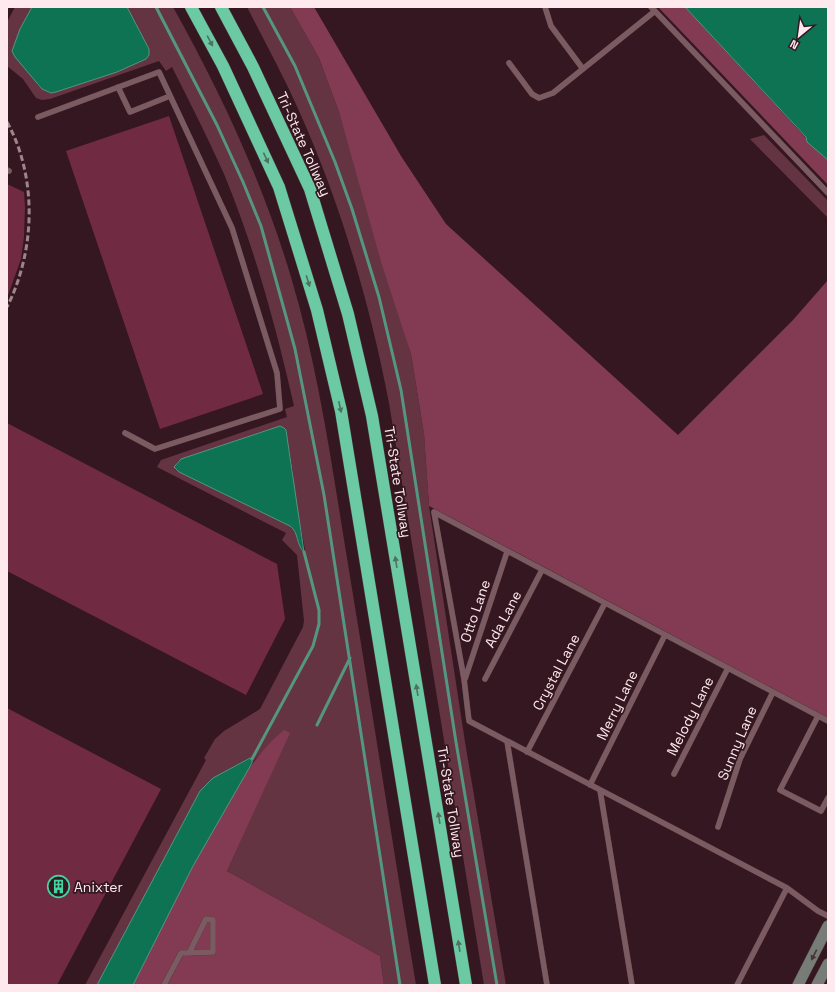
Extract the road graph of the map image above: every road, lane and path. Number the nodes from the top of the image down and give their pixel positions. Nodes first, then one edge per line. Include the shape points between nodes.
1 (192, 7) edge
2 (221, 7) edge
3 (545, 7) edge
4 (653, 9) edge
5 (509, 63) dead end
6 (583, 69) junction
7 (118, 87) junction
8 (170, 96) junction
9 (38, 117) dead end
10 (828, 193) edge
11 (125, 433) dead end
12 (507, 552) junction
13 (542, 570) junction
14 (605, 603) junction
15 (665, 635) junction
16 (728, 668) junction
17 (464, 679) junction
18 (485, 679) dead end
19 (772, 692) junction
20 (818, 716) junction
21 (828, 721) edge
22 (507, 741) junction
23 (527, 752) junction
24 (674, 774) dead end
25 (590, 785) junction
26 (600, 790) junction
27 (828, 798) edge
28 (718, 827) dead end
29 (787, 888) junction
30 (828, 916) edge
31 (828, 926) edge
32 (189, 952) junction
33 (828, 964) edge
34 (164, 985) edge
35 (435, 985) edge
36 (466, 985) edge
37 (547, 985) edge
38 (632, 985) edge
39 (737, 985) edge
40 (798, 985) edge
41 (818, 985) edge

1 -> 35 highway via 280,187 317,310 341,411
36 -> 2 highway, Tri-State Tollway via 372,416 348,314 310,189 253,67
3 - 6 lane via 551,26
4 - 6 lane
4 - 10 lane
5 - 6 lane via 532,94 538,98 553,94
7 - 8 lane via 159,72
7 - 8 lane via 130,112
7 - 9 lane
8 - 11 lane via 232,228 277,373 280,409 155,449
12 - 13 lane
12 - 17 lane, Otto Lane
12 - 17 lane via 434,512
13 - 14 lane
13 - 18 lane, Ada Lane
14 - 15 lane
14 - 23 lane, Crystal Lane
15 - 16 lane
15 - 25 lane, Merry Lane
16 - 19 lane
16 - 24 lane, Melody Lane
17 - 22 lane via 469,721
19 - 20 lane
19 - 28 lane, Sunny Lane via 740,759
20 - 21 lane
20 - 27 lane via 780,790 821,811
22 - 23 lane
22 - 37 lane
23 - 25 lane
25 - 26 lane
26 - 29 lane
26 - 38 lane
29 - 30 lane
29 - 39 lane
31 -> 40 main road
32 - 32 lane via 213,952 213,920 206,919
32 - 34 lane via 182,953
33 - 41 main road

